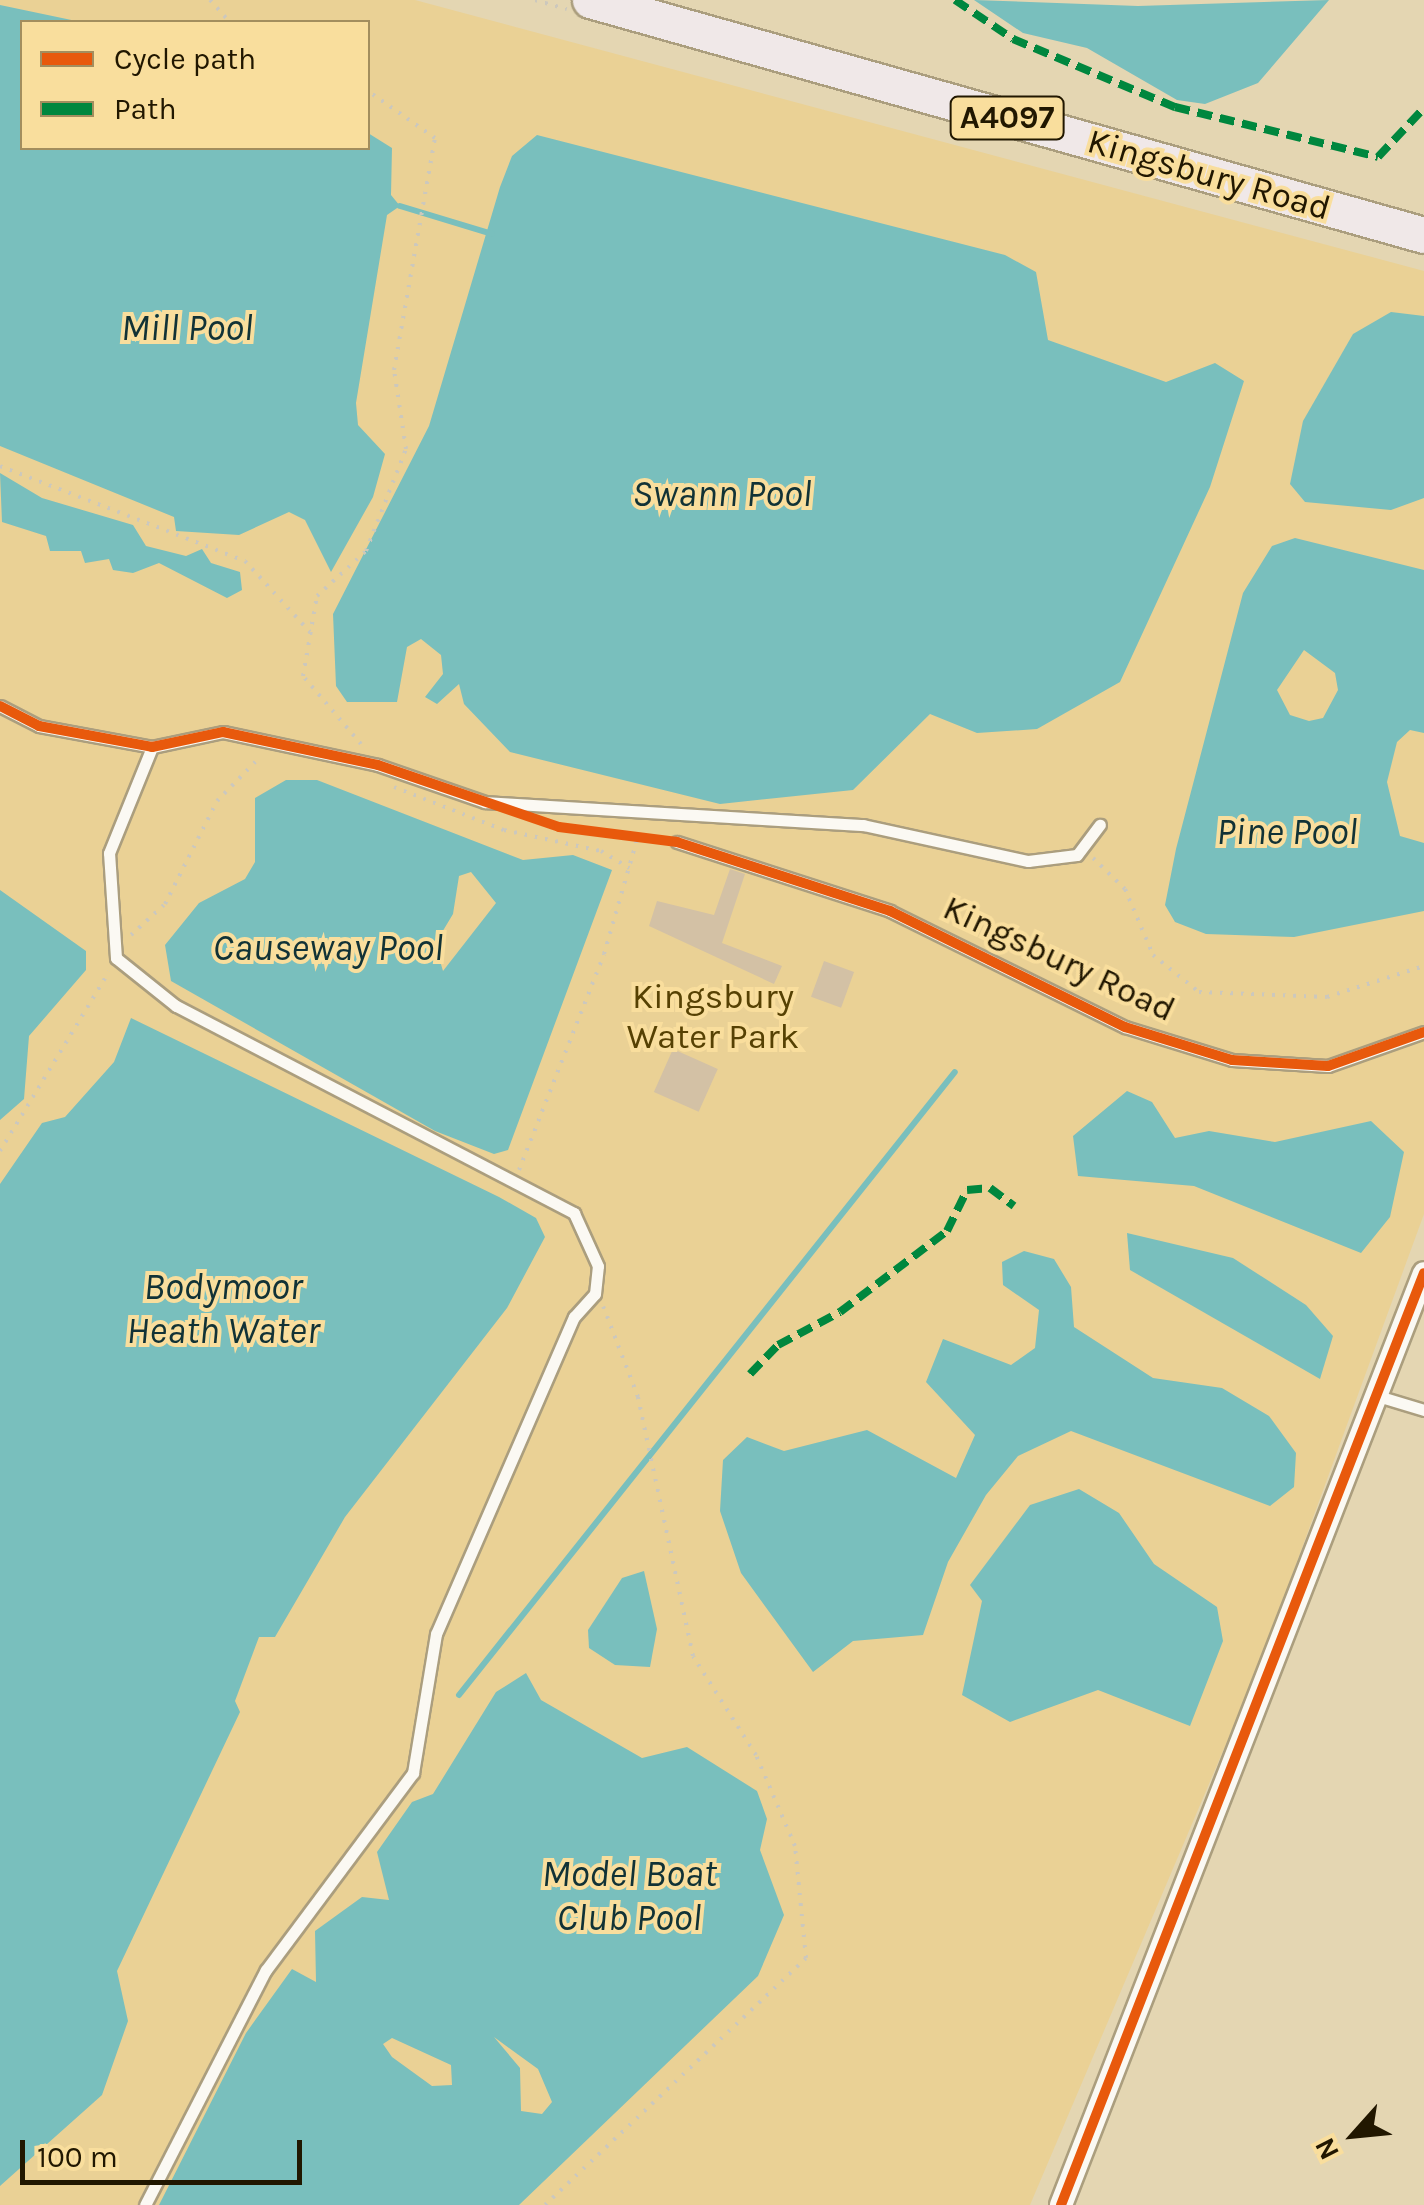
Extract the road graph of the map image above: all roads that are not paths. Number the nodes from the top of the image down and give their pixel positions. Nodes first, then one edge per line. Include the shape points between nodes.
1 (590, 0) edge
2 (1424, 235) edge
3 (0, 706) edge
4 (152, 747) junction
5 (1100, 825) dead end
6 (677, 842) road end
7 (1424, 1032) edge
8 (1424, 1273) edge
9 (1380, 1398) junction
10 (1424, 1410) edge
11 (145, 2205) edge
12 (1061, 2205) edge

1 - 2 main road, Kingsbury Road / A4097
3 - 4 lane via 39,726
4 - 5 lane via 223,732 378,765 485,802 863,825 1028,862 1082,848
4 - 11 lane via 109,853 116,958 176,1006 574,1212 590,1234 595,1294 574,1317 436,1634 413,1773 266,1970
6 - 7 lane, Kingsbury Road via 890,910 1125,1028 1232,1060 1328,1066
8 - 9 street
9 - 10 lane
9 - 12 street

